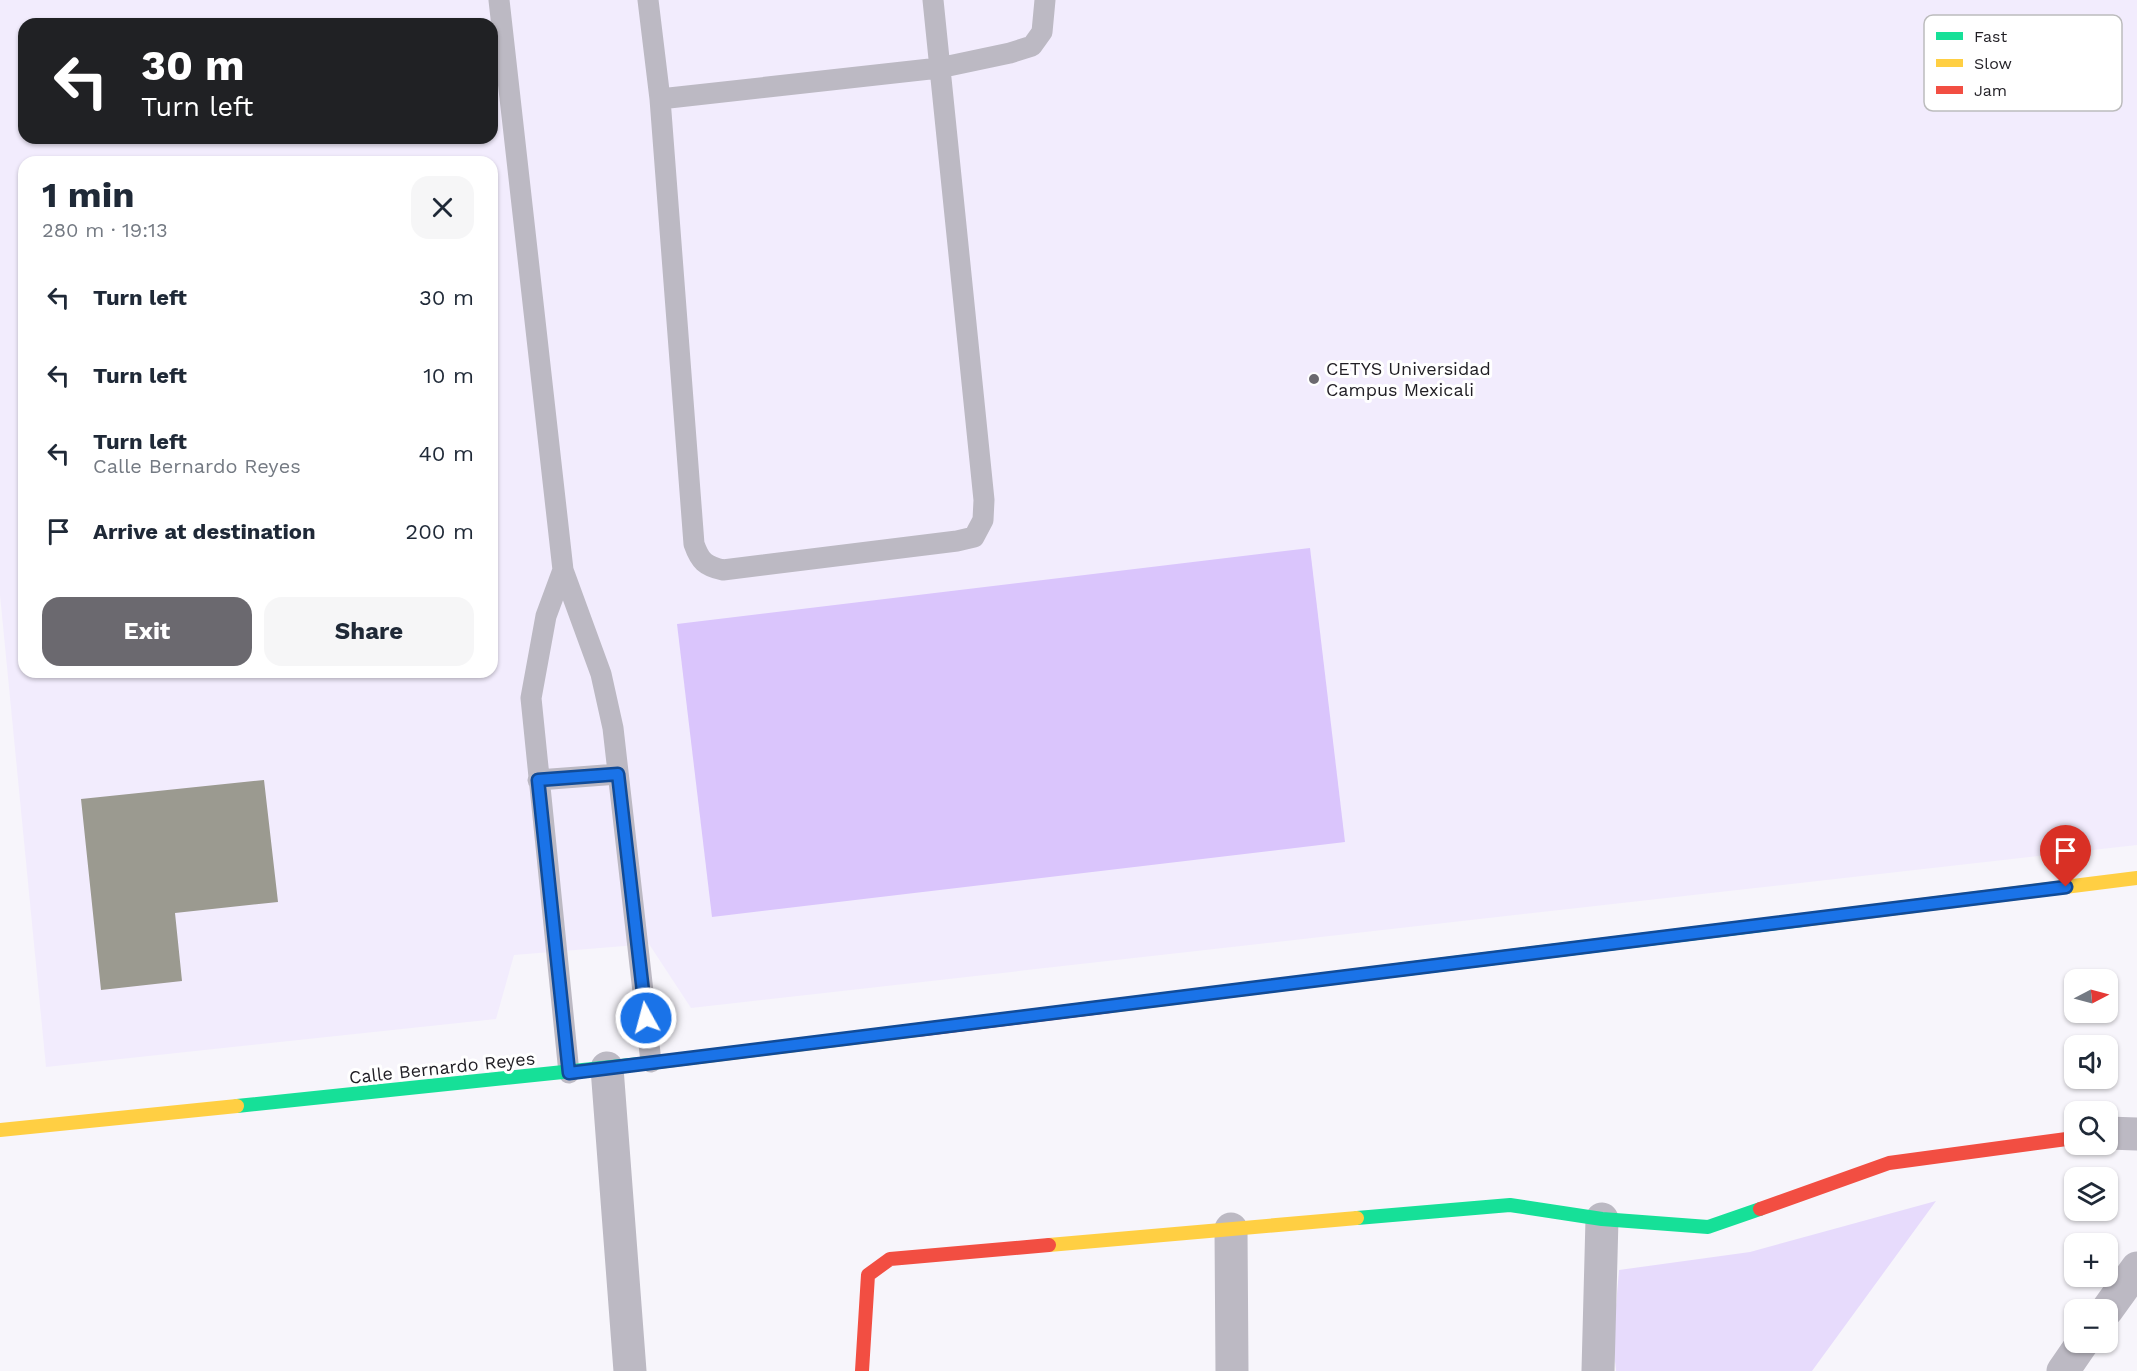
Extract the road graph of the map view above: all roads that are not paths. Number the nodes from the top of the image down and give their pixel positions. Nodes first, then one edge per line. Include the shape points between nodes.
1 (499, 0) edge
2 (648, 0) edge
3 (933, 0) edge
4 (1045, 0) edge
5 (939, 68) junction
6 (660, 99) junction
7 (563, 570) junction
8 (618, 774) junction
9 (538, 780) junction
10 (2137, 878) edge
11 (651, 1062) junction
12 (607, 1068) junction
13 (569, 1073) junction
14 (0, 1130) edge
15 (2118, 1133) edge
16 (2137, 1134) edge
17 (2064, 1139) edge
18 (1602, 1219) junction
19 (1231, 1229) junction
20 (2137, 1268) edge
21 (2115, 1299) edge
22 (2075, 1353) edge
23 (630, 1371) edge
24 (862, 1371) edge
25 (1232, 1371) edge
26 (1598, 1371) edge
27 (2063, 1371) edge

1 - 7 lane
2 - 6 lane
3 - 5 lane
4 - 5 lane via 1042,32 1032,46
5 - 6 lane
5 - 6 lane via 983,520 974,537 957,542 723,570 709,567 699,559 694,544
7 - 8 lane via 602,674
7 - 9 lane via 546,616 531,698
8 - 9 lane
8 - 11 lane
9 - 13 lane
10 - 11 street, Calle Bernardo Reyes
11 - 12 street, Calle Bernardo Reyes
12 - 13 street, Calle Bernardo Reyes
12 - 23 street
13 - 14 street, Calle Bernardo Reyes
15 - 16 street
17 - 18 street via 1889,1163 1708,1227
18 - 19 street via 1510,1205
18 - 26 street
19 - 24 street via 890,1259 868,1275
19 - 25 street
20 - 21 street
22 - 27 street

